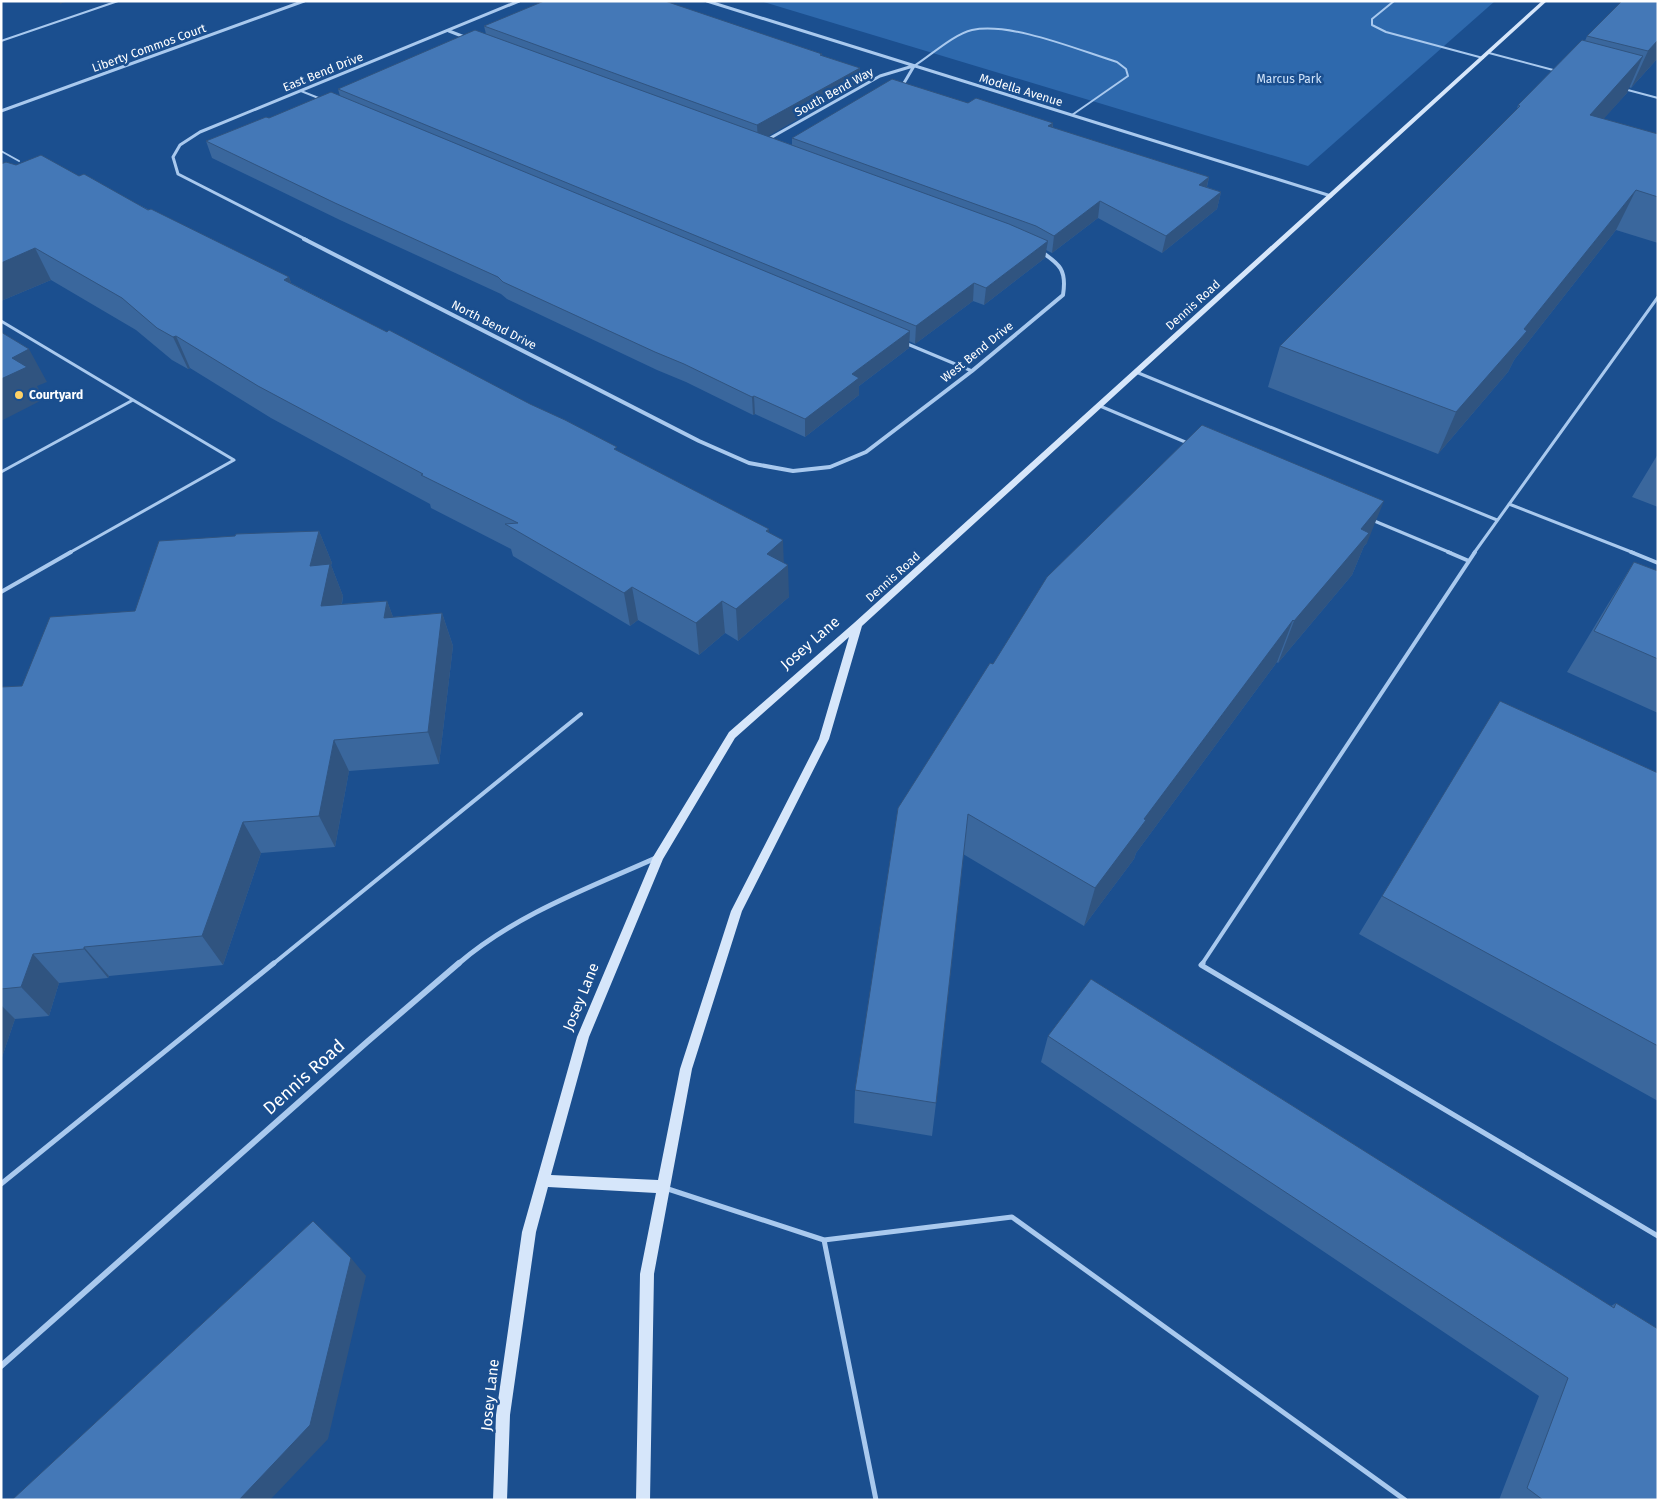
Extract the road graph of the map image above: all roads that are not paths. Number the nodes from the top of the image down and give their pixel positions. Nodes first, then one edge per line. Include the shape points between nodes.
1 (118, 1) edge
2 (304, 1) edge
3 (519, 1) edge
4 (707, 1) edge
5 (1394, 1) edge
6 (1544, 1) edge
7 (449, 31) junction
8 (468, 38) edge
9 (1, 41) edge
10 (1489, 53) junction
11 (1484, 58) junction
12 (914, 66) junction
13 (1558, 72) edge
14 (895, 88) edge
15 (1622, 88) edge
16 (301, 91) junction
17 (1658, 98) edge
18 (329, 102) edge
19 (1, 111) edge
20 (1072, 115) junction
21 (759, 145) edge
22 (1, 151) edge
23 (19, 161) dead end
24 (191, 181) joint
25 (1331, 196) junction
26 (1035, 248) edge
27 (1658, 297) edge
28 (1, 320) edge
29 (898, 340) edge
30 (972, 371) junction
31 (1136, 372) junction
32 (133, 400) junction
33 (1099, 405) junction
34 (1195, 446) edge
35 (793, 471) joint
36 (1, 472) edge
37 (1509, 504) junction
38 (1368, 519) edge
39 (1497, 520) junction
40 (1468, 561) junction
41 (1658, 563) edge
42 (1, 592) edge
43 (857, 626) junction
44 (581, 714) dead end
45 (658, 857) junction
46 (544, 1181) junction
47 (1, 1184) edge
48 (664, 1187) junction
49 (1658, 1236) edge
50 (824, 1240) junction
51 (1, 1366) edge
52 (500, 1500) edge
53 (643, 1500) edge
54 (876, 1500) edge
55 (1405, 1500) edge

1 - 9 lane
2 - 19 street, Liberty Commos Court
3 - 7 street, East Bend Drive
4 - 12 street, Modella Avenue
5 - 11 lane via 1372,19 1372,25 1386,32
6 - 10 street, Dennis Road
7 - 8 street
7 - 16 street, East Bend Drive
10 - 11 street, Dennis Road
10 - 13 lane
11 - 25 street, Dennis Road
12 - 14 street via 904,84
12 - 20 street, Modella Avenue
12 - 20 lane via 970,30 987,29 1008,30 1117,62 1126,68 1128,76
12 - 21 street, South Bend Way via 880,76
15 - 17 lane
16 - 18 lane
16 - 24 street, East Bend Drive via 200,132 180,145 173,157 178,174
20 - 25 street, Modella Avenue
22 - 23 lane
24 - 35 street, North Bend Drive via 699,441 749,463
25 - 31 street, Dennis Road
26 - 30 street, West Bend Drive via 1063,269 1066,279 1063,295
27 - 37 lane
28 - 32 lane
29 - 30 lane
30 - 35 street, West Bend Drive via 866,452 830,467
31 - 33 street, Dennis Road
31 - 39 lane
32 - 36 lane
32 - 42 lane via 234,460
33 - 34 lane
33 - 43 street, Dennis Road
37 - 39 lane
37 - 41 lane
38 - 40 lane
39 - 40 lane
40 - 49 lane via 1201,965
43 - 45 street, Josey Lane via 732,736
43 - 48 street, Josey Lane via 824,739 737,911 686,1069
44 - 47 lane
45 - 46 street, Josey Lane via 583,1037
45 - 51 street, Dennis Road via 536,911 479,946
46 - 48 street
46 - 52 street, Josey Lane via 529,1232 503,1415
48 - 50 lane
48 - 53 street, Josey Lane via 647,1274
50 - 54 lane
50 - 55 lane via 1012,1217

